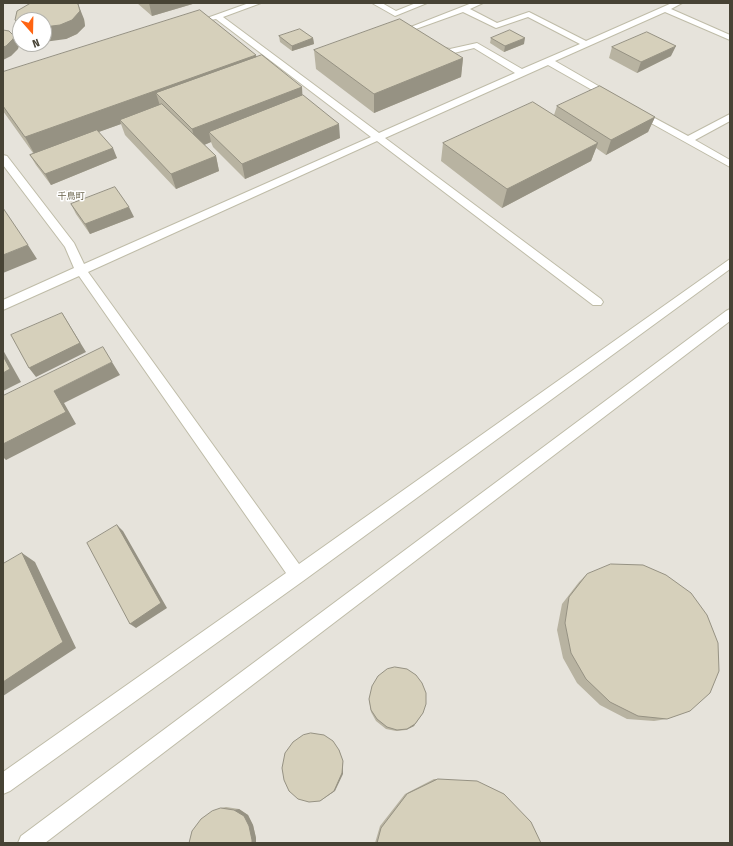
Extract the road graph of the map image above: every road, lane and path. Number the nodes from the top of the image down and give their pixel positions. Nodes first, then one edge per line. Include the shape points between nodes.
1 (257, 3) edge
2 (376, 3) edge
3 (423, 3) edge
4 (479, 3) edge
5 (678, 3) edge
6 (464, 9) junction
7 (665, 9) junction
8 (217, 16) junction
9 (202, 21) edge
10 (730, 38) edge
11 (586, 44) junction
12 (548, 61) junction
13 (522, 73) junction
14 (730, 117) edge
15 (379, 136) junction
16 (688, 140) junction
17 (3, 158) edge
18 (730, 164) edge
19 (730, 264) edge
20 (81, 270) junction
21 (597, 302) dead end
22 (3, 305) edge
23 (730, 314) edge
24 (297, 575) junction
25 (3, 784) edge
26 (28, 843) edge

1 - 8 lane
2 - 3 lane via 395,14
4 - 6 lane
5 - 7 lane
6 - 11 lane via 496,26 529,14
6 - 13 lane via 407,30 442,51 456,52 474,45
7 - 10 lane
7 - 11 lane
8 - 9 lane
8 - 15 lane
11 - 12 lane
12 - 13 lane
12 - 16 lane
13 - 15 lane
14 - 16 lane
15 - 20 lane
15 - 21 lane
16 - 18 lane
17 - 20 lane via 70,246
19 - 24 lane
20 - 22 lane
20 - 24 lane
23 - 26 lane
24 - 25 lane

